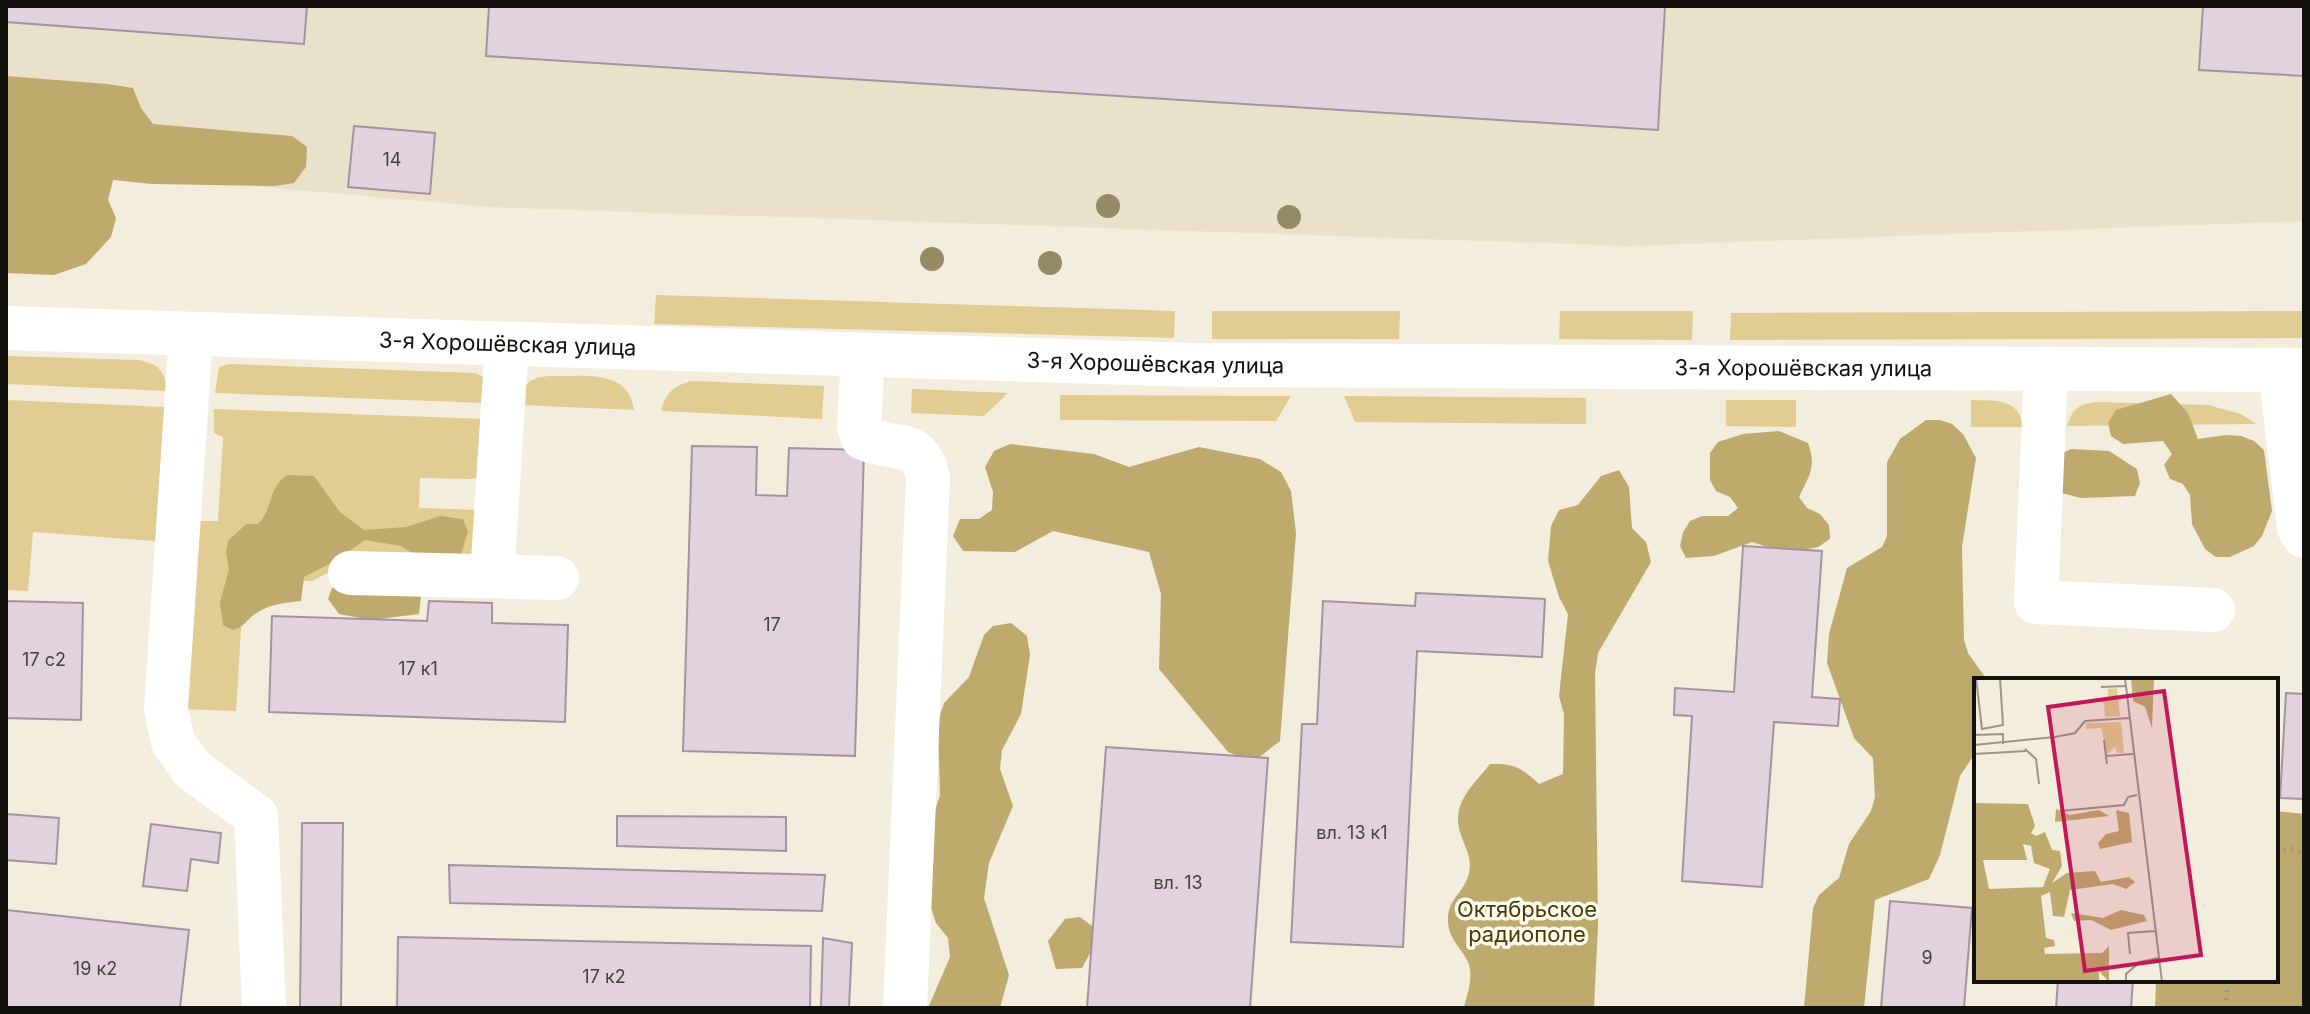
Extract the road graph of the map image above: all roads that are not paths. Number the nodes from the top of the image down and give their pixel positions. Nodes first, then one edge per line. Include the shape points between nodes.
1 (6, 328) edge
2 (191, 334) junction
3 (507, 344) junction
4 (863, 355) junction
5 (2046, 369) junction
6 (2292, 370) edge
7 (2304, 536) edge
8 (350, 573) dead end
9 (492, 576) junction
10 (557, 578) dead end
11 (2213, 610) dead end
12 (264, 1008) edge
13 (905, 1008) edge

1 - 2 street, 3-я Хорошёвская улица
2 - 3 street, 3-я Хорошёвская улица
2 - 12 street via 166,709 173,742 192,769 256,816
3 - 4 street, 3-я Хорошёвская улица
3 - 9 street
4 - 5 street, 3-я Хорошёвская улица via 1194,365
4 - 13 street via 863,438 912,449 926,466 928,478
5 - 6 street, 3-я Хорошёвская улица
5 - 11 street via 2036,602
6 - 7 street via 2299,528
8 - 9 street
9 - 10 street

